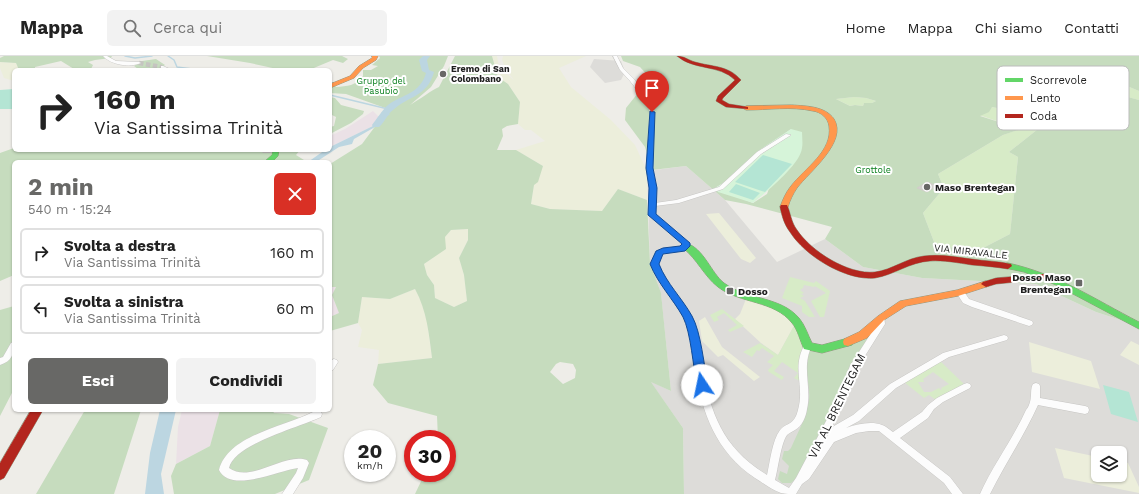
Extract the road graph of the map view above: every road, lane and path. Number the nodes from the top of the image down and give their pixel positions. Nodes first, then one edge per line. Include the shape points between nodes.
1 (105, 56) edge
2 (375, 56) edge
3 (615, 56) edge
4 (680, 56) edge
5 (139, 63) tunnel mouth
6 (332, 86) edge
7 (788, 135) dead end
8 (276, 152) edge
9 (267, 159) edge
10 (652, 204) junction
11 (686, 246) junction
12 (1047, 277) junction
13 (960, 292) junction
14 (881, 318) junction
15 (1029, 323) dead end
16 (1139, 326) edge
17 (1004, 338) dead end
18 (808, 346) junction
19 (12, 348) edge
20 (0, 362) edge
21 (966, 386) dead end
22 (1036, 386) dead end
23 (1035, 401) junction
24 (1086, 410) dead end
25 (36, 412) edge
26 (317, 412) edge
27 (894, 437) junction
28 (832, 439) junction
29 (0, 474) edge
30 (799, 481) junction
31 (770, 482) junction
32 (287, 494) edge
33 (790, 494) edge
34 (958, 494) edge
35 (985, 494) edge

1 - 5 street via 115,62
2 - 6 street via 360,67 354,77
3 - 10 street via 621,69 649,103 652,112 649,168 653,188
4 - 12 street, VIA MIRAVALLE via 689,62 724,69 735,75 738,80 720,97 720,101 726,106 742,109 787,107 816,110 830,118 833,129 831,141 824,154 785,201 784,207 785,218 792,231 826,261 845,270 872,275 915,259 935,257 1010,267
7 - 10 street via 759,152 726,184 713,191 677,202
8 - 9 street via 275,156
10 - 11 street via 651,213 654,218 683,239
11 - 18 street via 698,254 720,285 788,313 798,324
11 - 31 street via 660,253 654,264 656,270 688,317 705,395 723,440 739,460
12 - 13 street via 996,281
12 - 16 street, VIA MIRAVALLE
13 - 14 street via 903,303
13 - 15 street via 966,300 975,305
14 - 18 street via 863,335 842,344 822,349
14 - 30 street, VIA AL BRENTEGAM via 881,324 854,366 838,406
17 - 28 street via 936,360 893,386 838,430
18 - 31 street via 802,359 805,400 803,410 799,420 784,433
19 - 20 street via 6,359
21 - 27 street via 940,400 926,415
22 - 23 street
23 - 24 street
23 - 35 street
25 - 29 street
26 - 32 street via 318,414 306,421 285,427 238,449 227,460 224,470 234,476 254,475 295,463 304,463 300,475
27 - 28 street via 875,427 842,433
27 - 34 street via 947,480
28 - 30 street via 806,476
30 - 33 street, VIA AL BRENTEGAM
31 - 33 street

